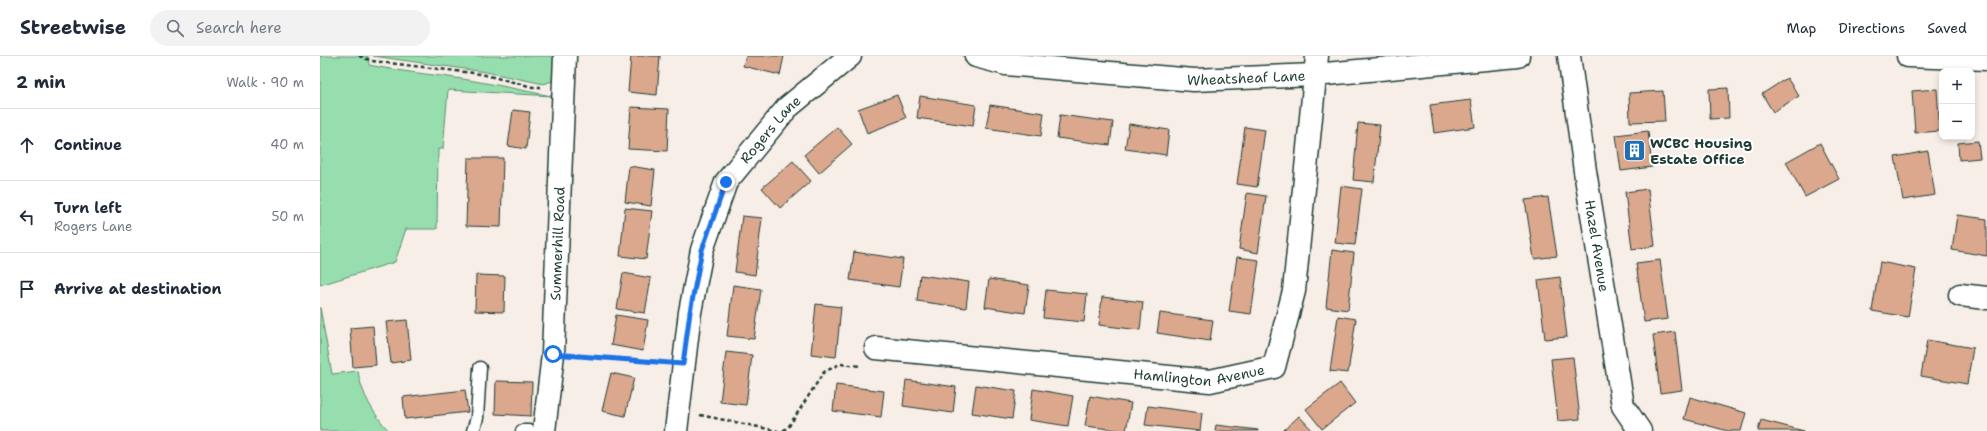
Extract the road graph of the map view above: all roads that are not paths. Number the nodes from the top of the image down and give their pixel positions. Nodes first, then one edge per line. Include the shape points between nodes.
1 (565, 56) edge
2 (850, 56) edge
3 (976, 56) edge
4 (1518, 56) edge
5 (1569, 56) edge
6 (1908, 56) edge
7 (1987, 59) edge
8 (1316, 65) edge
9 (1960, 295) dead end
10 (1987, 298) edge
11 (876, 348) road end
12 (480, 368) dead end
13 (677, 421) edge
14 (473, 431) edge
15 (522, 431) edge
16 (529, 431) edge
17 (544, 431) edge
18 (1640, 431) edge

1 - 17 street, Summerhill Road via 553,354
2 - 13 street, Rogers Lane via 787,108 726,182 702,250 690,312
3 - 8 street, Wheatsheaf Lane via 1006,64 1194,80
4 - 8 street, Wheatsheaf Lane
5 - 18 street, Hazel Avenue via 1623,406
6 - 7 street
8 - 11 street, Hamlington Avenue via 1294,291 1274,367 1210,381
9 - 10 street
12 - 14 lane via 477,418
15 - 16 lane

